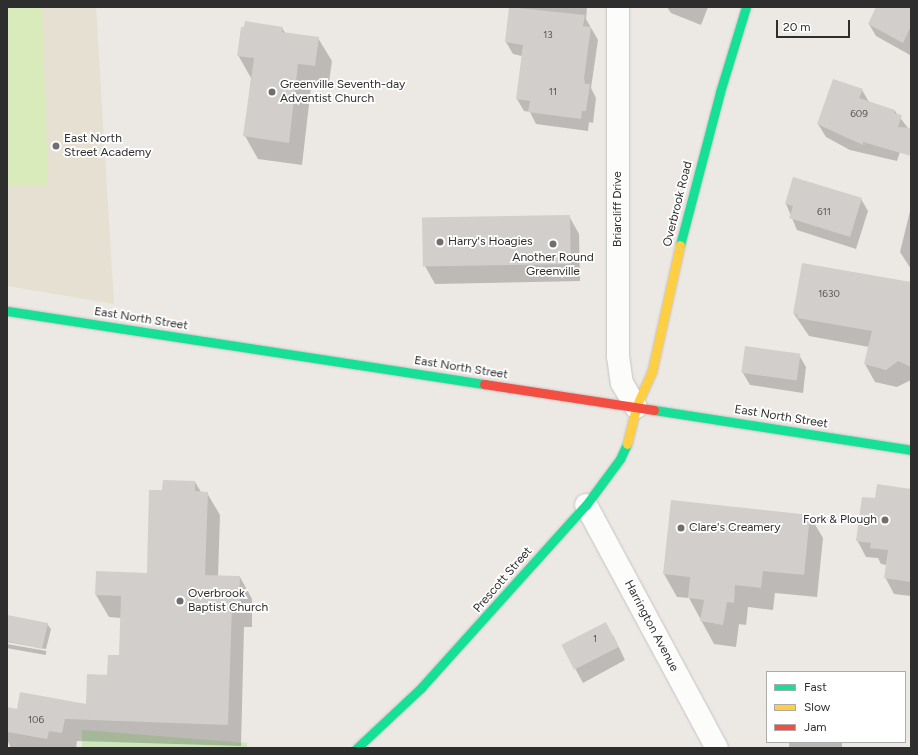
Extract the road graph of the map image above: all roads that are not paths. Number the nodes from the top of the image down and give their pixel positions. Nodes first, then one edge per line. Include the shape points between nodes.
1 (618, 7) edge
2 (746, 7) edge
3 (7, 311) edge
4 (636, 407) junction
5 (911, 450) edge
6 (586, 505) junction
7 (357, 748) edge
8 (717, 748) edge

1 - 4 street, Briarcliff Drive via 618,356 622,383
2 - 4 main road, Overbrook Road via 684,225 652,371
3 - 4 main road, East North Street
4 - 5 main road, East North Street
4 - 6 main road, Prescott Street via 631,434 620,459
6 - 7 main road, Prescott Street via 447,660
6 - 8 street, Harrington Avenue

